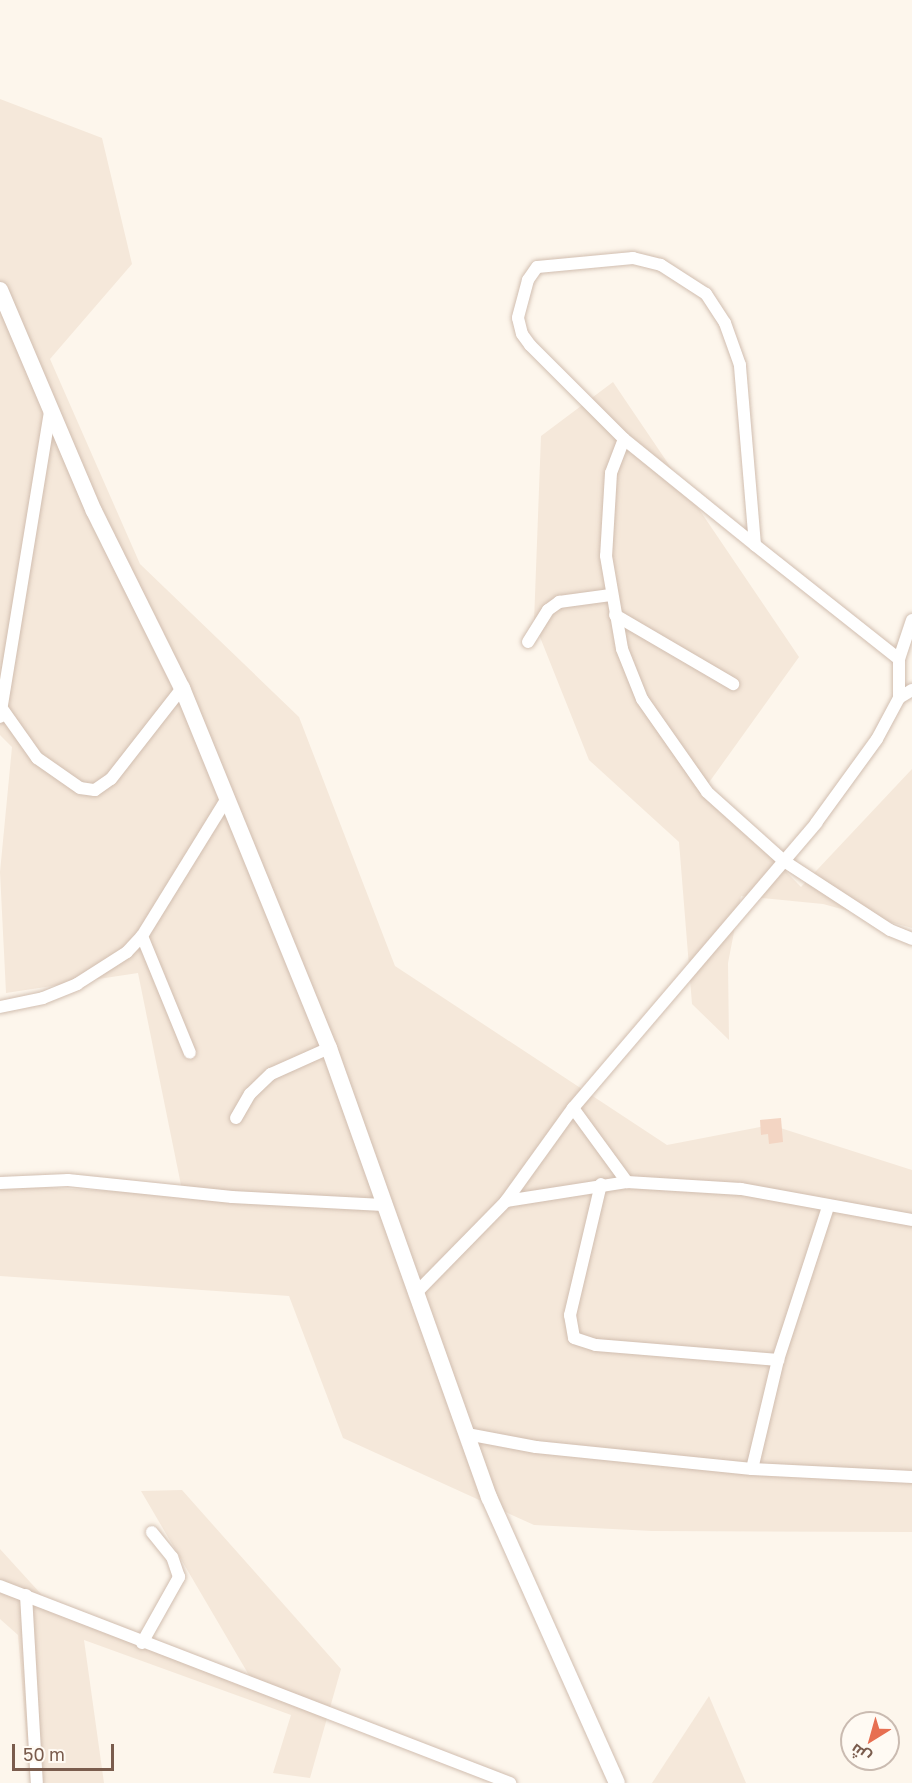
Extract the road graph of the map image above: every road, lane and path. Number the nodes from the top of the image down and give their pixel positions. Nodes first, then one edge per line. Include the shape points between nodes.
1 (0, 290) edge
2 (50, 406) junction
3 (624, 439) junction
4 (755, 545) junction
5 (611, 596) junction
6 (615, 615) junction
7 (912, 620) edge
8 (528, 642) dead end
9 (899, 659) junction
10 (733, 684) dead end
11 (182, 688) junction
12 (912, 690) edge
13 (899, 698) junction
14 (2, 713) edge
15 (226, 800) junction
16 (784, 861) junction
17 (142, 936) junction
18 (912, 939) edge
19 (0, 1007) edge
20 (329, 1048) junction
21 (190, 1053) dead end
22 (573, 1108) junction
23 (236, 1118) dead end
24 (627, 1182) junction
25 (0, 1183) edge
26 (601, 1184) junction
27 (506, 1201) junction
28 (384, 1205) junction
29 (828, 1207) junction
30 (912, 1220) edge
31 (415, 1294) junction
32 (778, 1360) junction
33 (467, 1434) junction
34 (752, 1469) junction
35 (912, 1477) edge
36 (152, 1532) dead end
37 (0, 1586) edge
38 (26, 1595) junction
39 (142, 1643) junction
40 (38, 1783) edge
41 (510, 1783) edge
42 (617, 1783) edge

1 - 2 main road
2 - 11 main road via 103,529
2 - 14 street
3 - 4 street
3 - 4 street via 522,334 518,318 524,293 531,274 543,264 646,260 674,272 706,294 725,323 740,365
3 - 5 street via 615,456 607,503 606,556
4 - 9 street
5 - 6 street
5 - 8 street via 559,602 548,610
6 - 10 street
6 - 16 street via 632,680 677,754 707,792
7 - 9 street
9 - 13 street
11 - 14 street via 111,779 95,790 80,788 37,758
11 - 15 main road
12 - 13 street
13 - 16 street via 872,747
15 - 17 street
15 - 20 main road
16 - 18 street via 890,930
16 - 22 street
17 - 19 street via 110,966 77,984 43,998
17 - 21 street
20 - 23 street via 271,1074 250,1094
20 - 28 main road
22 - 24 street
22 - 27 street
24 - 26 street
24 - 29 street via 741,1189
25 - 28 street via 58,1180 232,1197
26 - 27 street
26 - 32 street via 570,1315 574,1338 596,1345
27 - 31 street
28 - 31 main road
29 - 30 street
29 - 32 street
31 - 33 main road
32 - 34 street
33 - 34 street via 536,1448
33 - 42 main road via 542,1623
34 - 35 street
36 - 39 street via 172,1557 179,1577
37 - 38 street
38 - 39 street
38 - 40 street
39 - 41 street

